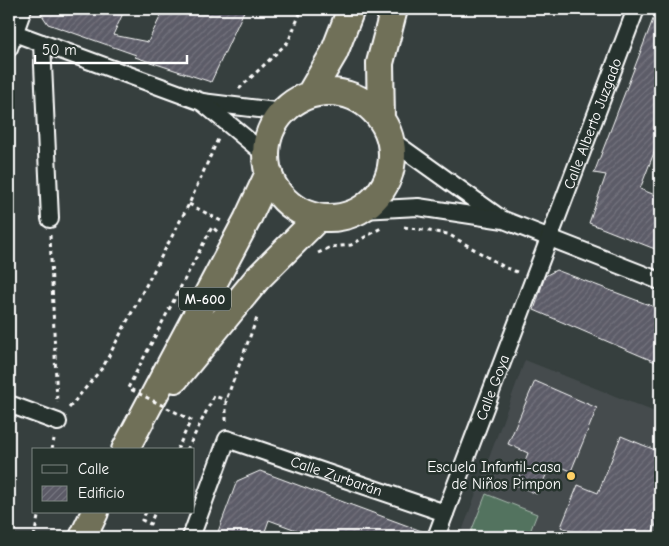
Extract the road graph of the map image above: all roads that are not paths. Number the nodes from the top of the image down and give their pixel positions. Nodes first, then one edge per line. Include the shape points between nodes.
1 (23, 9) edge
2 (351, 9) edge
3 (394, 9) edge
4 (636, 9) edge
5 (11, 38) edge
6 (42, 43) junction
7 (310, 94) junction
8 (202, 102) junction
9 (283, 112) junction
10 (386, 129) junction
11 (268, 164) junction
12 (362, 210) junction
13 (318, 218) junction
14 (50, 219) road end
15 (504, 220) junction
16 (549, 238) junction
17 (660, 281) edge
18 (9, 404) edge
19 (58, 422) road end
20 (138, 424) junction
21 (126, 448) edge
22 (445, 513) junction
23 (94, 514) edge
24 (82, 537) edge
25 (191, 537) edge
26 (436, 537) edge

1 - 5 street
2 - 7 highway, M-600 via 334,53
3 - 10 highway via 380,63
4 - 16 street, Calle Alberto Juzgado
5 - 6 street
6 - 8 street
6 - 14 street
7 - 9 highway, M-600
7 - 10 highway, M-600 via 330,91 350,95 367,104
8 - 9 street
8 - 11 street
9 - 11 highway, M-600 via 271,132
10 - 12 highway via 392,167 382,191
10 - 15 street
11 - 13 highway via 280,194 297,209
11 - 20 highway, M-600 via 247,220
12 - 13 highway via 348,216
12 - 15 street via 418,207
13 - 20 highway, M-600 via 257,279
15 - 16 street
16 - 17 street
16 - 22 street, Calle Goya
18 - 19 street
20 - 21 highway, M-600
22 - 25 street, Calle Zurbarán via 227,439
22 - 26 street, Calle Goya
23 - 24 highway

